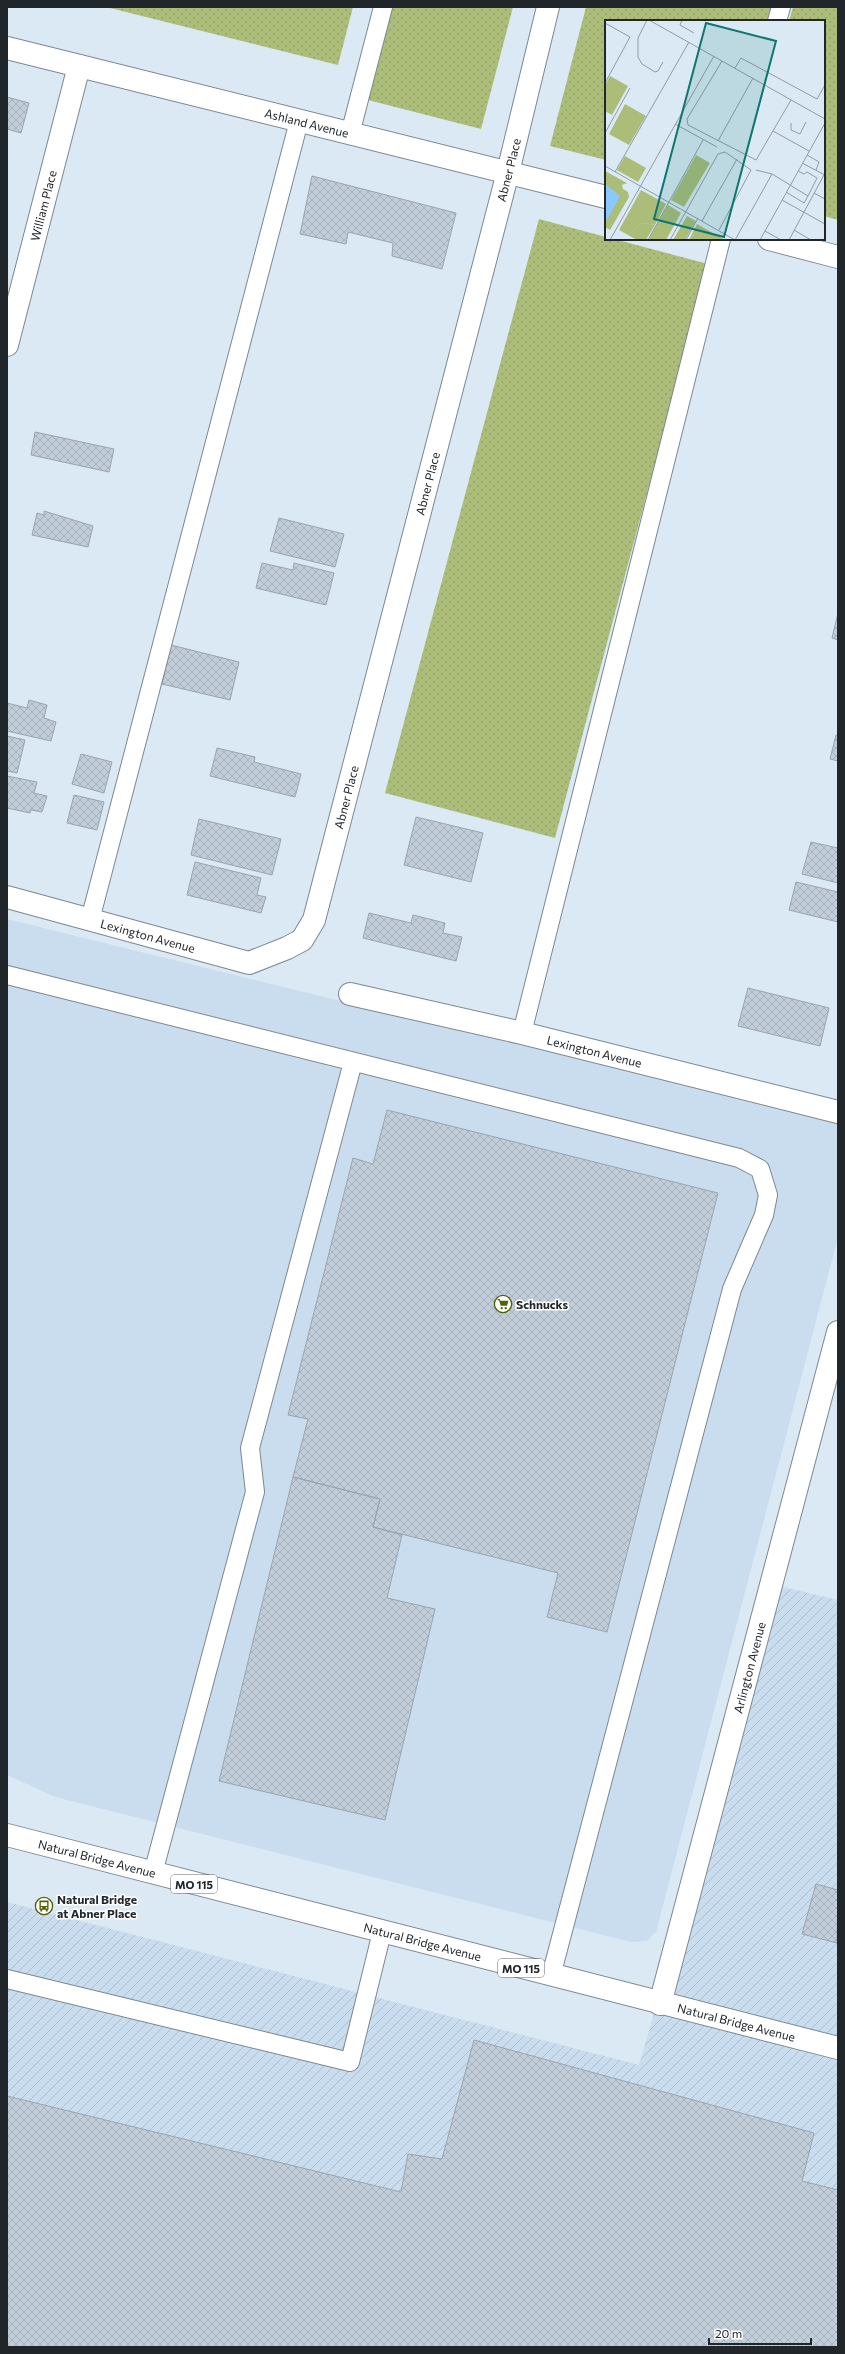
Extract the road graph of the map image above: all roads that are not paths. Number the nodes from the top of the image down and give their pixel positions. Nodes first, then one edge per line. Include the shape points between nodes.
1 (383, 7) edge
2 (548, 7) edge
3 (781, 7) edge
4 (777, 20) edge
5 (7, 48) edge
6 (78, 66) junction
7 (299, 120) junction
8 (350, 134) junction
9 (508, 172) junction
10 (605, 197) edge
11 (721, 240) edge
12 (773, 240) edge
13 (838, 257) edge
14 (7, 345) edge
15 (7, 897) edge
16 (90, 920) junction
17 (287, 948) joint
18 (7, 975) edge
19 (350, 994) dead end
20 (522, 1033) junction
21 (353, 1062) junction
22 (838, 1112) edge
23 (838, 1332) edge
24 (7, 1836) edge
25 (153, 1873) junction
26 (382, 1932) junction
27 (551, 1976) junction
28 (7, 1980) edge
29 (660, 2004) junction
30 (838, 2048) edge

1 - 8 lane
2 - 9 street, Abner Place
3 - 4 lane
5 - 6 street, Ashland Avenue
6 - 7 street, Ashland Avenue
6 - 14 street, William Place
7 - 8 street, Ashland Avenue
7 - 16 lane
8 - 9 street, Ashland Avenue
9 - 10 street, Ashland Avenue
9 - 17 street, Abner Place via 314,920 302,940
11 - 20 lane
12 - 13 street
15 - 16 street, Lexington Avenue
16 - 17 street, Lexington Avenue via 249,963
18 - 21 lane
19 - 20 street, Lexington Avenue
20 - 22 street, Lexington Avenue
21 - 25 lane via 250,1448 254,1492
21 - 27 lane via 739,1158 760,1169 768,1195 764,1216 732,1289
23 - 29 street, Arlington Avenue
24 - 25 street, Natural Bridge Avenue / MO 115
25 - 26 street, Natural Bridge Avenue / MO 115
26 - 27 street, Natural Bridge Avenue / MO 115
26 - 28 lane via 350,2062
27 - 29 street, Natural Bridge Avenue / MO 115
29 - 30 street, Natural Bridge Avenue / MO 115

